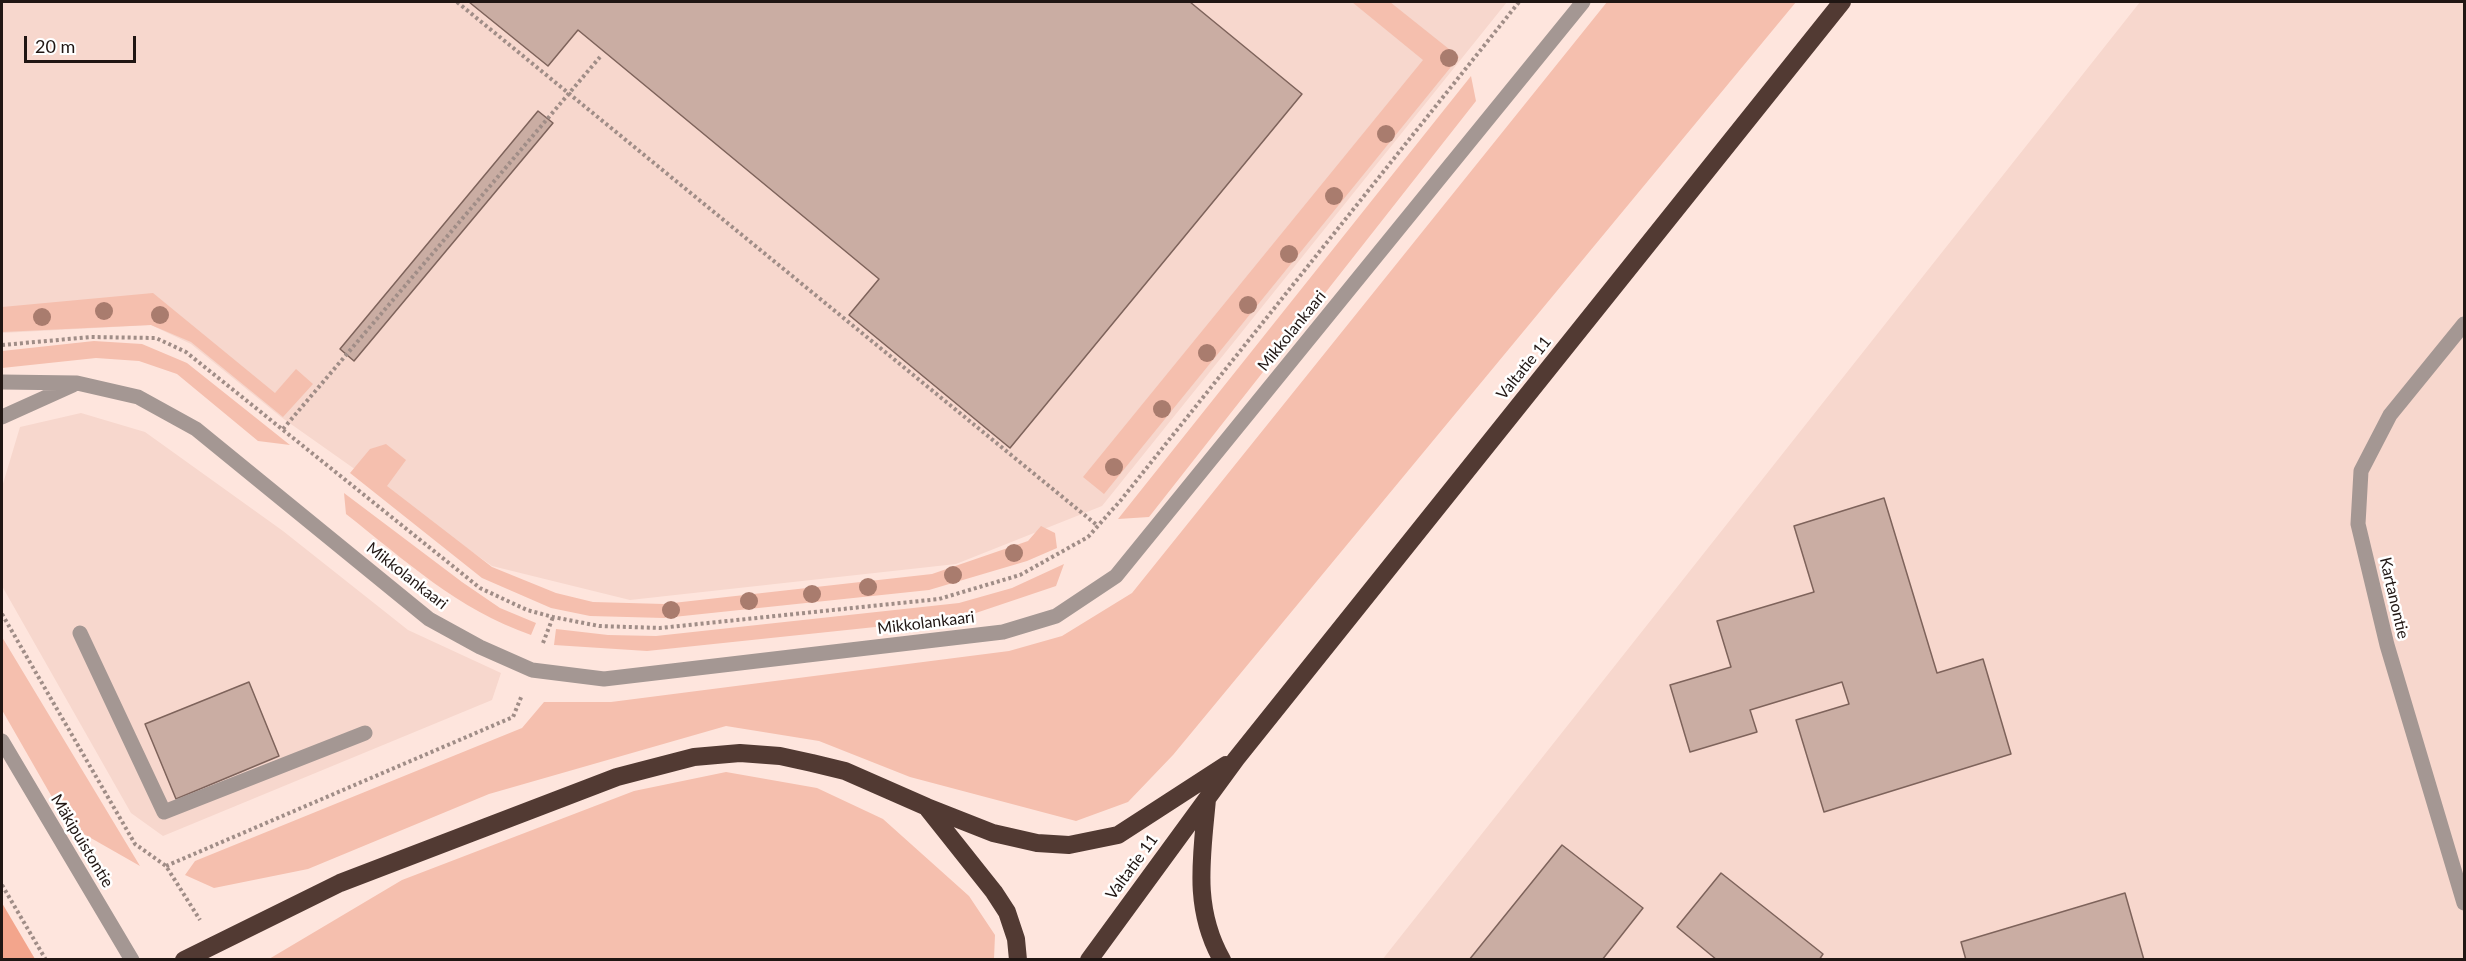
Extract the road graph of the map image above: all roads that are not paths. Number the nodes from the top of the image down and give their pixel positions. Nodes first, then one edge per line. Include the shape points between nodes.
1 (1583, 2) edge
2 (1842, 2) edge
3 (2464, 324) edge
4 (2, 382) edge
5 (77, 382) junction
6 (2, 417) edge
7 (80, 633) dead end
8 (365, 733) dead end
9 (2, 741) edge
10 (1236, 759) junction
11 (1207, 797) junction
12 (927, 807) junction
13 (2464, 903) edge
14 (132, 960) edge
15 (184, 960) edge
16 (1018, 960) edge
17 (1089, 960) edge
18 (1222, 960) edge

1 - 5 street, Mikkolankaari via 1116,576 1056,616 1003,632 604,679 532,670 429,619 196,429 138,397
2 - 10 highway, Valtatie 11
3 - 13 street, Kartanontie via 2390,415 2361,471 2358,524 2386,645
4 - 5 street, Mikkolankaari
5 - 6 street
7 - 8 street via 164,812
9 - 14 street, Mäkipuistontie
10 - 11 highway, Valtatie 11
10 - 12 highway via 1118,835 1098,841 1069,845 1037,843 993,833
11 - 17 highway, Valtatie 11
11 - 18 highway via 1200,885 1211,939
12 - 15 highway via 845,771 780,756 740,753 694,757 616,777 351,879
12 - 16 highway via 1007,912

